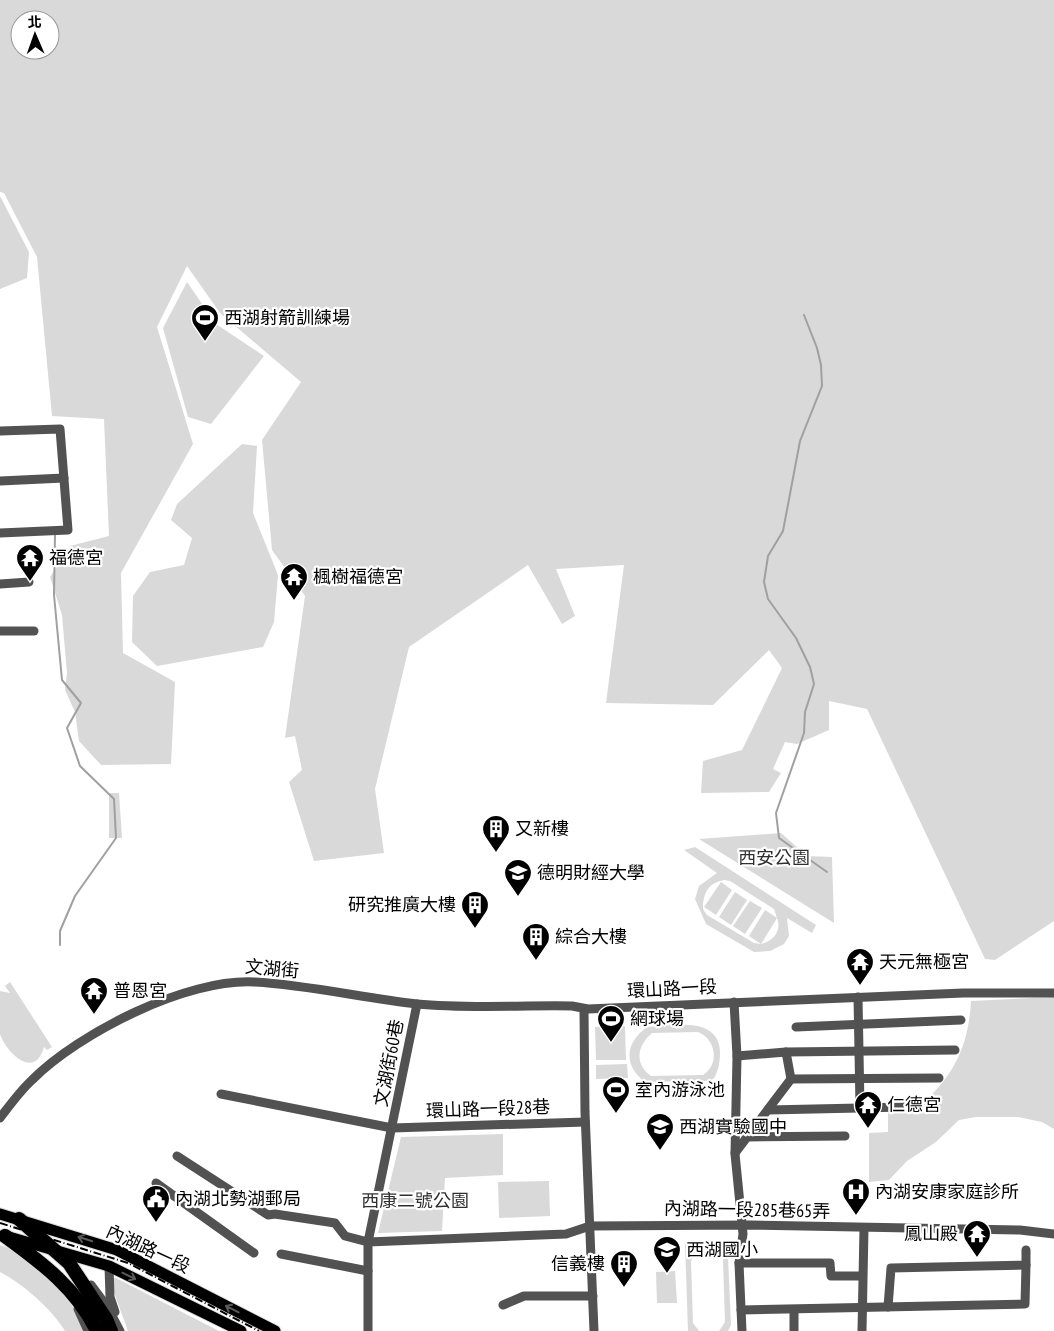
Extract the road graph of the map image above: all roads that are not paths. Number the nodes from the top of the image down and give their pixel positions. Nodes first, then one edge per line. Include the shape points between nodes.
1 (0, 431) edge
2 (64, 478) junction
3 (0, 481) edge
4 (0, 533) edge
5 (29, 582) dead end
6 (0, 584) edge
7 (0, 631) edge
8 (34, 631) dead end
9 (1054, 993) edge
10 (858, 997) junction
11 (734, 1002) junction
12 (417, 1004) junction
13 (584, 1009) junction
14 (961, 1020) dead end
15 (860, 1026) junction
16 (796, 1027) dead end
17 (955, 1050) dead end
18 (786, 1052) junction
19 (858, 1052) junction
20 (737, 1056) junction
21 (940, 1078) dead end
22 (859, 1079) junction
23 (792, 1080) junction
24 (221, 1094) dead end
25 (905, 1106) dead end
26 (860, 1107) junction
27 (768, 1110) junction
28 (0, 1118) edge
29 (586, 1122) junction
30 (392, 1128) junction
31 (845, 1136) dead end
32 (746, 1137) junction
33 (735, 1154) junction
34 (176, 1156) dead end
35 (156, 1183) dead end
36 (0, 1214) edge
37 (19, 1219) junction
38 (743, 1225) junction
39 (590, 1226) junction
40 (864, 1228) junction
41 (1054, 1234) edge
42 (3, 1235) edge
43 (368, 1242) junction
44 (1026, 1250) dead end
45 (59, 1252) junction
46 (254, 1253) dead end
47 (281, 1254) dead end
48 (69, 1263) junction
49 (739, 1263) junction
50 (1026, 1265) junction
51 (109, 1266) junction
52 (368, 1271) junction
53 (862, 1276) junction
54 (60, 1279) junction
55 (593, 1296) junction
56 (503, 1306) dead end
57 (888, 1307) junction
58 (862, 1308) junction
59 (741, 1310) junction
60 (794, 1310) junction
61 (88, 1331) edge
62 (97, 1331) edge
63 (111, 1331) edge
64 (121, 1331) edge
65 (241, 1331) edge
66 (276, 1331) edge
67 (368, 1331) edge
68 (594, 1331) edge
69 (742, 1331) edge
70 (794, 1331) edge
71 (862, 1331) edge

1 - 2 street via 60,429
2 - 3 street
2 - 4 street via 68,530
5 - 6 street
7 - 8 street
9 - 10 street, 環山路一段
10 - 11 street, 環山路一段
10 - 15 street
11 - 13 street, 環山路一段
11 - 20 street
12 - 13 street, 文湖街 via 572,1006
12 - 28 street, 文湖街 via 255,982 238,982 182,993 95,1031 31,1080
12 - 30 street, 文湖街60巷
13 - 29 street
14 - 15 street
15 - 16 street
15 - 19 street
17 - 19 street
18 - 19 street
18 - 20 street
18 - 23 street
19 - 22 street
20 - 33 street
21 - 22 street
22 - 23 street
22 - 26 street
23 - 27 street
24 - 30 street, 環山路一段28巷
25 - 26 street
26 - 27 street
27 - 32 street
29 - 30 street, 環山路一段28巷
29 - 39 street
30 - 43 street, 文湖街60巷
31 - 32 street
32 - 33 street
33 - 38 street
34 - 43 street, 內湖路一段285巷65弄 via 268,1215 335,1223 345,1236
35 - 46 street
36 - 37 main road, 內湖路一段
37 - 45 highway
66 -> 37 main road, 內湖路一段 via 117,1250
38 - 39 street, 內湖路一段285巷65弄
38 - 40 street, 內湖路一段285巷65弄
38 - 49 street
39 - 43 street, 內湖路一段285巷65弄 via 566,1234
39 - 55 street
40 - 41 street, 內湖路一段285巷65弄 via 1020,1230
40 - 53 street
42 - 45 main road, 內湖路一段
42 - 54 highway
43 - 52 street, 文湖街60巷
44 - 50 street
45 - 48 highway
45 - 51 main road, 內湖路一段
47 - 52 street
48 - 63 highway
48 - 64 street via 85,1277
49 - 53 street via 830,1263 830,1276
49 - 59 street
50 - 57 street via 891,1268
50 - 57 street via 1025,1304
51 - 64 street via 110,1297
51 -> 65 main road, 內湖路一段
52 - 67 street, 文湖街60巷
53 - 58 street
54 - 61 street
54 - 62 highway via 87,1310
55 - 56 street via 524,1296
55 - 68 street
57 - 58 street
58 - 60 street
58 - 71 street
59 - 60 street
59 - 69 street
60 - 70 street

